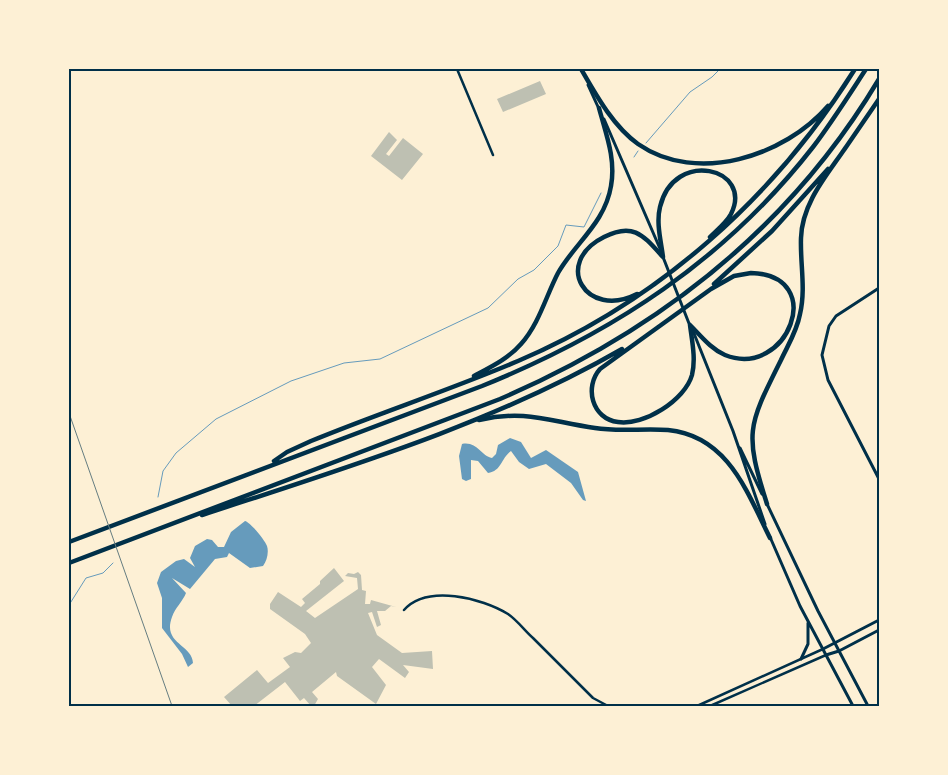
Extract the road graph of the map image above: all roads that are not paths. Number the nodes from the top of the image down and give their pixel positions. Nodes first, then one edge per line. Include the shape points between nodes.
1 (457, 69) edge
2 (580, 69) edge
3 (854, 69) edge
4 (866, 69) edge
5 (879, 79) edge
6 (843, 87) junction
7 (879, 99) edge
8 (599, 108) junction
9 (846, 147) junction
10 (493, 155) dead end
11 (663, 257) junction
12 (684, 262) junction
13 (657, 282) junction
14 (879, 288) edge
15 (702, 295) junction
16 (690, 325) junction
17 (647, 334) junction
18 (423, 398) junction
19 (460, 425) junction
20 (733, 431) junction
21 (269, 465) junction
22 (879, 479) edge
23 (767, 504) junction
24 (146, 533) junction
25 (770, 538) junction
26 (69, 542) edge
27 (69, 562) edge
28 (404, 610) dead end
29 (807, 620) junction
30 (879, 620) edge
31 (879, 630) edge
32 (834, 642) junction
33 (823, 649) junction
34 (839, 651) junction
35 (826, 655) junction
36 (801, 659) junction
37 (608, 706) edge
38 (697, 706) edge
39 (710, 706) edge
40 (853, 706) edge
41 (868, 706) edge

1 - 10 street
2 - 6 highway via 630,138 658,155 692,162 743,158 778,146 817,118
2 - 8 main road
3 - 6 highway
4 - 21 highway via 824,132 773,193 709,255 643,304 593,335 502,378
5 - 24 highway via 825,157 762,228 692,290 620,339 561,372 500,399
6 - 12 highway via 776,176 728,225
7 - 9 highway
8 - 11 main road
8 - 18 highway via 613,173 609,197 598,221 559,272 532,329 517,349 487,369
9 - 15 highway via 790,212
9 - 23 highway via 805,213 801,238 800,318 760,400 753,422 752,453
11 - 12 highway via 659,213 665,194 686,173 697,169 710,170 729,183 733,208 722,225
11 - 13 highway via 642,235 623,230 590,245 579,262 583,285 590,294 602,300 623,300
11 - 16 main road
12 - 13 highway
13 - 18 highway via 621,308 564,340
14 - 22 main road via 836,316 829,326 822,355 828,380
15 - 16 highway via 738,275 770,276 790,292 794,308 792,323 774,348 743,358 720,352
15 - 17 highway
16 - 17 highway via 693,367 689,383 680,396 666,407 638,419 612,421 594,404 591,393 594,378 602,368
16 - 20 main road
17 - 19 highway via 560,382
18 - 21 highway via 311,441
19 - 24 highway via 309,480
19 - 25 highway via 498,416 529,415 597,429 662,430 687,434 710,445 730,463
20 - 23 main road
20 - 25 main road
21 - 26 highway
23 - 32 main road
24 - 27 highway
25 - 29 main road
28 - 37 street via 410,603 438,596 466,598 487,605 508,615 593,698
29 - 33 main road
29 - 36 main road via 808,644
30 - 32 main road
31 - 34 main road
32 - 33 main road
32 - 34 main road
33 - 35 main road
33 - 36 street
34 - 35 main road
34 - 41 main road
35 - 39 street
35 - 40 main road
36 - 38 street

